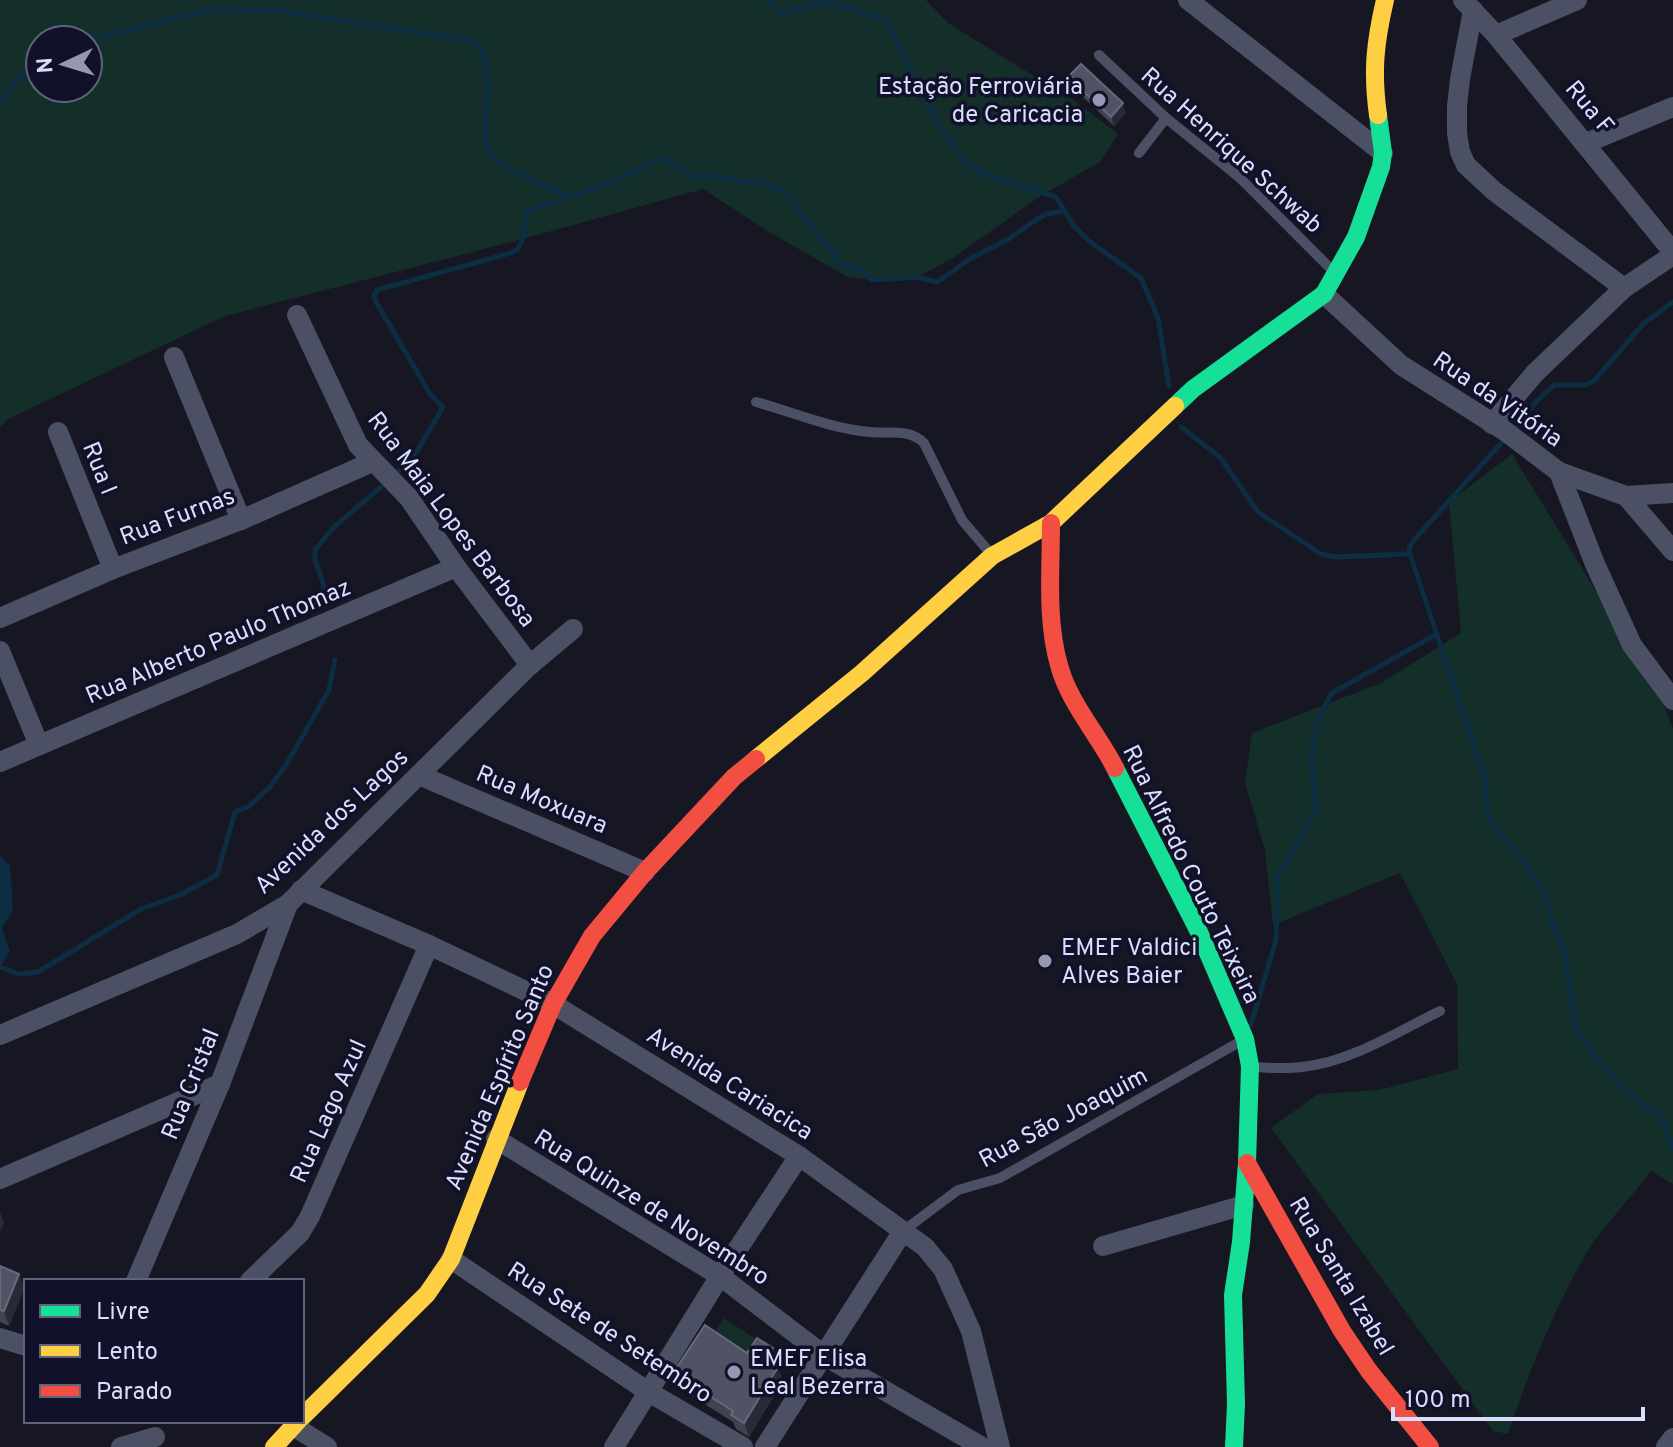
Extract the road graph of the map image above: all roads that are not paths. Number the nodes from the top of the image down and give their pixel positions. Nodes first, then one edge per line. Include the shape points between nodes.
1 (1188, 0) edge
2 (1385, 0) edge
3 (1577, 0) edge
4 (1468, 5) edge
5 (1496, 35) junction
6 (1099, 55) dead end
7 (1673, 107) edge
8 (1166, 118) junction
9 (1586, 143) junction
10 (1139, 153) dead end
11 (1383, 153) junction
12 (1673, 253) edge
13 (1336, 275) junction
14 (1624, 288) junction
15 (1324, 294) junction
16 (297, 315) dead end
17 (174, 357) dead end
18 (756, 402) dead end
19 (1492, 424) junction
20 (58, 432) dead end
21 (372, 462) junction
22 (1559, 472) junction
23 (1673, 493) edge
24 (1626, 496) junction
25 (241, 520) junction
26 (1051, 523) junction
27 (1673, 551) edge
28 (992, 556) junction
29 (456, 567) junction
30 (113, 569) junction
31 (0, 618) edge
32 (573, 629) dead end
33 (0, 651) edge
34 (530, 665) junction
35 (1673, 700) edge
36 (39, 745) junction
37 (0, 762) edge
38 (419, 775) junction
39 (645, 872) junction
40 (294, 897) junction
41 (429, 945) junction
42 (553, 1004) junction
43 (1440, 1011) dead end
44 (0, 1035) edge
45 (1245, 1039) junction
46 (1250, 1066) junction
47 (220, 1084) junction
48 (496, 1139) junction
49 (799, 1156) junction
50 (1247, 1163) junction
51 (0, 1179) edge
52 (1244, 1205) junction
53 (903, 1231) junction
54 (1103, 1246) dead end
55 (451, 1259) junction
56 (720, 1276) junction
57 (137, 1279) edge
58 (252, 1279) edge
59 (825, 1356) junction
60 (647, 1391) junction
61 (304, 1416) edge
62 (297, 1423) edge
63 (299, 1423) edge
64 (153, 1435) edge
65 (1673, 1438) edge
66 (121, 1447) edge
67 (274, 1447) edge
68 (327, 1447) edge
69 (614, 1447) edge
70 (743, 1447) edge
71 (765, 1447) edge
72 (982, 1447) edge
73 (1000, 1447) edge
74 (1234, 1447) edge
75 (1430, 1447) edge
76 (1666, 1447) edge

1 - 11 street
2 - 11 street via 1373,76
3 - 5 street
4 - 5 street, Rua F
4 - 14 street via 1457,106 1457,133 1466,165
5 - 9 street, Rua F
6 - 8 lane, Rua Henrique Schwab
7 - 9 street
8 - 10 lane
8 - 13 lane, Rua Henrique Schwab via 1239,177
9 - 12 street, Rua F
11 - 13 street via 1377,183
12 - 14 street
13 - 15 street
14 - 19 street via 1535,373
15 - 19 street, Rua da Vitória via 1401,365
15 - 26 street, Avenida Espírito Santo via 1193,389
16 - 21 street, Rua Maia Lopes Barbosa via 350,431
17 - 25 street
18 - 28 lane via 855,430 918,437 962,520
19 - 22 street, Rua da Vitória
20 - 30 street, Rua I
21 - 25 street, Rua Furnas
21 - 29 street, Rua Maia Lopes Barbosa via 409,498
22 - 24 street
22 - 35 street, Rua da Vitória via 1632,645
23 - 24 street
24 - 27 street
25 - 30 street, Rua Furnas
26 - 28 street, Avenida Espírito Santo
26 - 45 street, Rua Alfredo Couto Teixeira via 1052,627 1059,667 1199,932
28 - 39 street, Avenida Espírito Santo via 862,673 734,777
29 - 34 street, Rua Maia Lopes Barbosa
29 - 36 street, Rua Alberto Paulo Thomaz
30 - 31 street, Rua Furnas
32 - 34 street, Avenida dos Lagos
33 - 36 street
34 - 38 street, Avenida dos Lagos
36 - 37 street, Rua Alberto Paulo Thomaz
38 - 39 street, Rua Moxuara
38 - 40 street, Avenida dos Lagos
39 - 42 street, Avenida Espírito Santo via 592,936
40 - 41 street, Avenida Cariacica
40 - 44 street, Avenida dos Lagos via 237,934
40 - 47 street, Rua Cristal
41 - 42 street, Avenida Cariacica
41 - 58 street, Rua Lago Azul via 310,1216 300,1233
42 - 48 street, Avenida Espírito Santo
42 - 49 street, Avenida Cariacica
43 - 46 lane via 1325,1063 1283,1069
45 - 46 street, Rua Alfredo Couto Teixeira
45 - 53 lane, Rua São Joaquim via 1000,1178 958,1190
46 - 50 street, Rua Alfredo Couto Teixeira
47 - 51 street
47 - 57 street, Rua Cristal
48 - 55 street, Avenida Espírito Santo
48 - 56 street, Rua Quinze de Novembro
49 - 53 street, Avenida Cariacica
49 - 56 street
50 - 52 street, Rua Alfredo Couto Teixeira
50 - 75 street, Rua Santa Izabel via 1342,1331
52 - 54 street
52 - 74 street, Rua Alfredo Couto Teixeira via 1233,1295
53 - 59 street
53 - 73 street, Avenida Cariacica via 925,1247 957,1296
55 - 60 street, Rua Sete de Setembro
55 - 61 street, Avenida Espírito Santo via 427,1294
56 - 59 street, Rua Quinze de Novembro
56 - 60 street
59 - 71 street
59 - 72 street, Rua Quinze de Novembro
60 - 69 street
60 - 70 street, Rua Sete de Setembro
62 - 67 street, Avenida Espírito Santo
63 - 68 street
64 - 66 street
65 - 76 street

